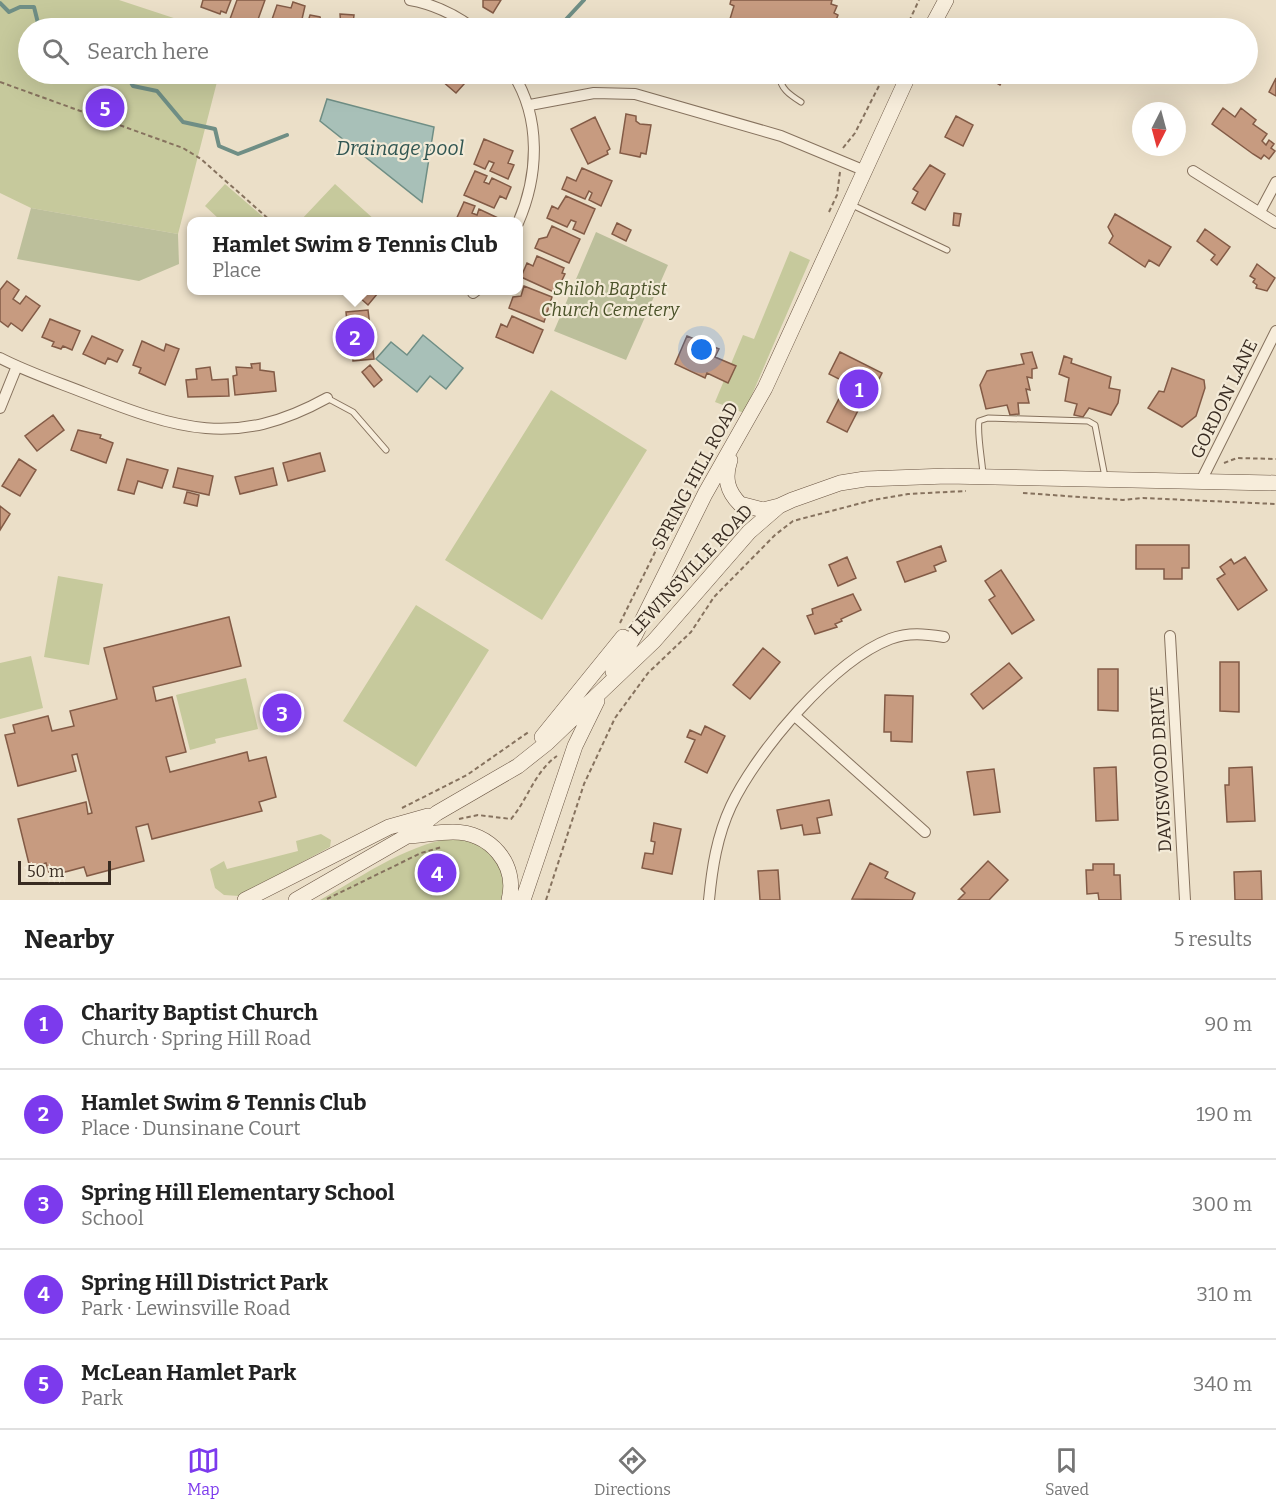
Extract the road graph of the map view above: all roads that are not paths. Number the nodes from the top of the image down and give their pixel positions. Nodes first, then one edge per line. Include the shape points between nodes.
1 (410, 0) edge
2 (941, 4) edge
3 (459, 18) edge
4 (935, 18) edge
5 (518, 84) edge
6 (781, 84) edge
7 (904, 84) edge
8 (801, 102) dead end
9 (530, 105) junction
10 (863, 170) junction
11 (1193, 171) dead end
12 (1276, 182) edge
13 (848, 203) junction
14 (1260, 212) junction
15 (521, 217) edge
16 (1276, 222) edge
17 (947, 250) dead end
18 (1276, 330) edge
19 (0, 358) edge
20 (17, 366) junction
21 (327, 398) joint
22 (0, 408) edge
23 (736, 442) junction
24 (386, 450) dead end
25 (1204, 475) junction
26 (983, 476) junction
27 (1106, 479) junction
28 (1276, 483) edge
29 (779, 506) junction
30 (662, 580) junction
31 (1170, 636) dead end
32 (944, 637) dead end
33 (602, 690) junction
34 (795, 716) junction
35 (518, 766) junction
36 (436, 813) junction
37 (925, 832) dead end
38 (407, 836) junction
39 (344, 849) junction
40 (328, 883) junction
41 (245, 900) edge
42 (296, 900) edge
43 (509, 900) edge
44 (523, 900) edge
45 (709, 900) edge
46 (1185, 900) edge

1 - 3 street
2 - 4 main road
5 - 9 street
6 - 8 lane
7 - 10 main road, SPRING HILL ROAD
9 - 10 street via 585,93 635,94 759,128
9 - 15 street via 532,175
10 - 13 main road, SPRING HILL ROAD
11 - 14 street
12 - 14 street
13 - 17 lane
13 - 23 main road, SPRING HILL ROAD via 765,388
14 - 16 street
18 - 25 street, GORDON LANE
19 - 20 street
20 - 21 street via 151,419 199,429 241,429 266,423 291,416
20 - 22 street
21 - 24 lane via 353,412
23 - 29 main road via 726,476 732,497 750,508
23 - 30 main road, SPRING HILL ROAD
25 - 27 main road, LEWINSVILLE ROAD
25 - 28 main road, LEWINSVILLE ROAD
26 - 27 main road, LEWINSVILLE ROAD
26 - 27 lane via 978,428 979,421 988,418 1088,421 1095,426
26 - 29 main road, LEWINSVILLE ROAD via 865,479 814,491
29 - 33 main road, LEWINSVILLE ROAD via 727,555 661,634
30 - 33 main road, SPRING HILL ROAD
30 - 35 main road via 616,649
31 - 46 street, DAVISWOOD DRIVE
32 - 34 street via 907,634 876,646 843,668
33 - 35 main road, LEWINSVILLE ROAD via 557,735
33 - 44 main road, SPRING HILL ROAD via 575,746
34 - 37 street
34 - 45 street via 748,774 731,806 716,851
35 - 36 main road, LEWINSVILLE ROAD
36 - 38 main road, LEWINSVILLE ROAD
36 - 39 main road, LEWINSVILLE ROAD via 389,827
38 - 40 main road, LEWINSVILLE ROAD
38 - 43 main road via 453,832 487,842 506,861
39 - 40 main road via 341,867
39 - 41 main road, LEWINSVILLE ROAD
40 - 42 main road, LEWINSVILLE ROAD

